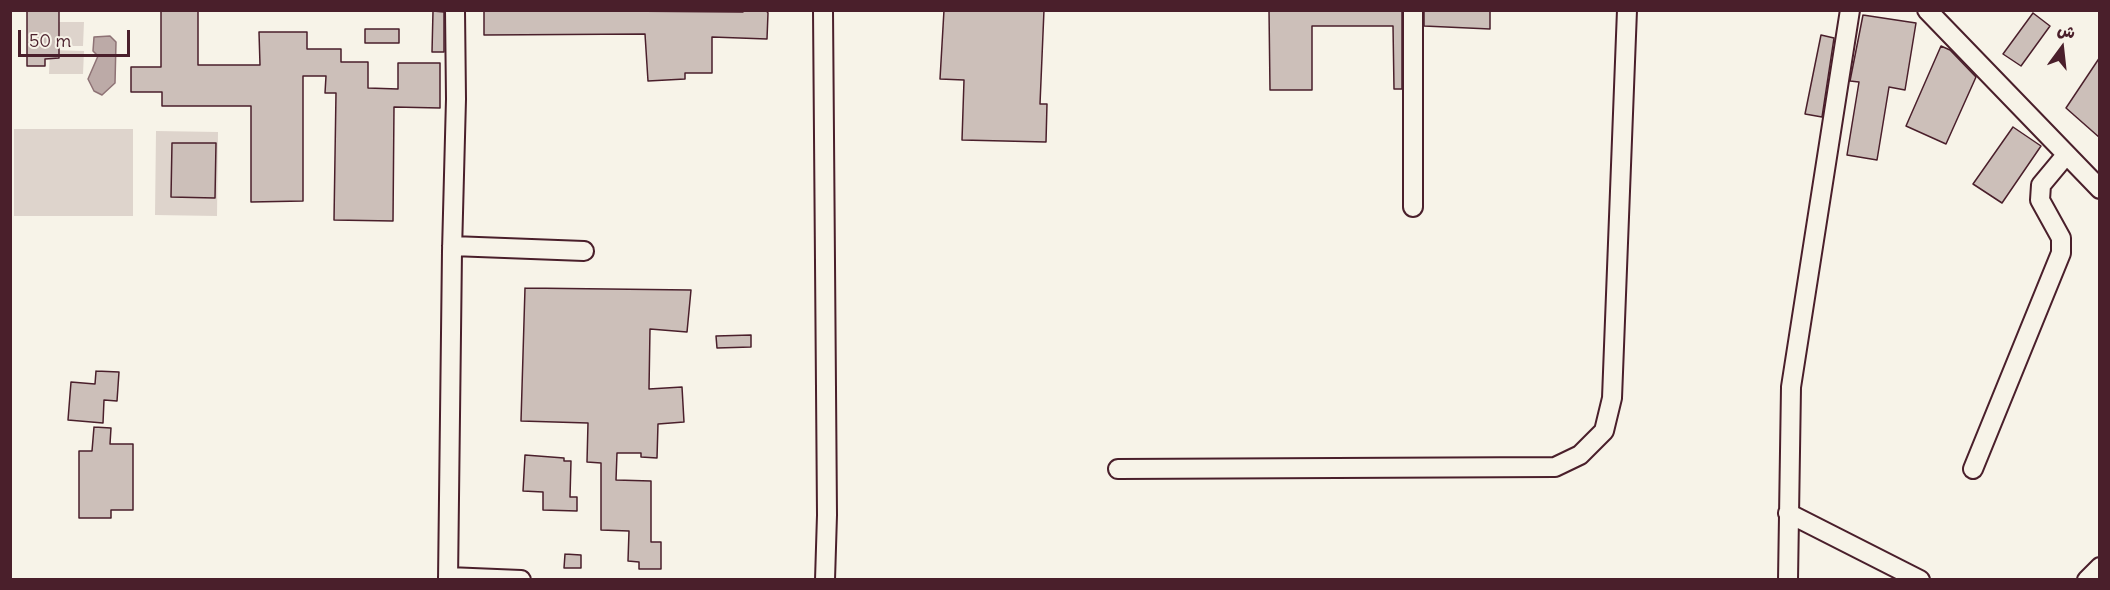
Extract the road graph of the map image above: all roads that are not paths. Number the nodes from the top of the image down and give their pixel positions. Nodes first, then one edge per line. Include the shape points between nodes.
1 (455, 10) edge
2 (823, 10) edge
3 (1413, 10) edge
4 (1627, 10) edge
5 (1850, 10) edge
6 (1927, 10) edge
7 (2066, 155) junction
8 (2100, 189) edge
9 (1413, 207) dead end
10 (452, 246) junction
11 (584, 251) dead end
12 (1118, 469) dead end
13 (1973, 469) dead end
14 (1788, 513) junction
15 (2100, 567) edge
16 (448, 578) edge
17 (521, 579) edge
18 (825, 579) edge
19 (1788, 579) edge
20 (1920, 579) edge
21 (2087, 579) edge

1 - 10 street
2 - 18 street
3 - 9 street
4 - 12 street via 1612,398 1604,430 1581,455 1555,467
5 - 14 street via 1791,387
6 - 7 street
7 - 8 street
7 - 13 street via 2041,185 2040,200 2061,238 2061,253
10 - 11 street
10 - 16 street
14 - 19 street
14 - 20 street
15 - 21 street
16 - 17 street

